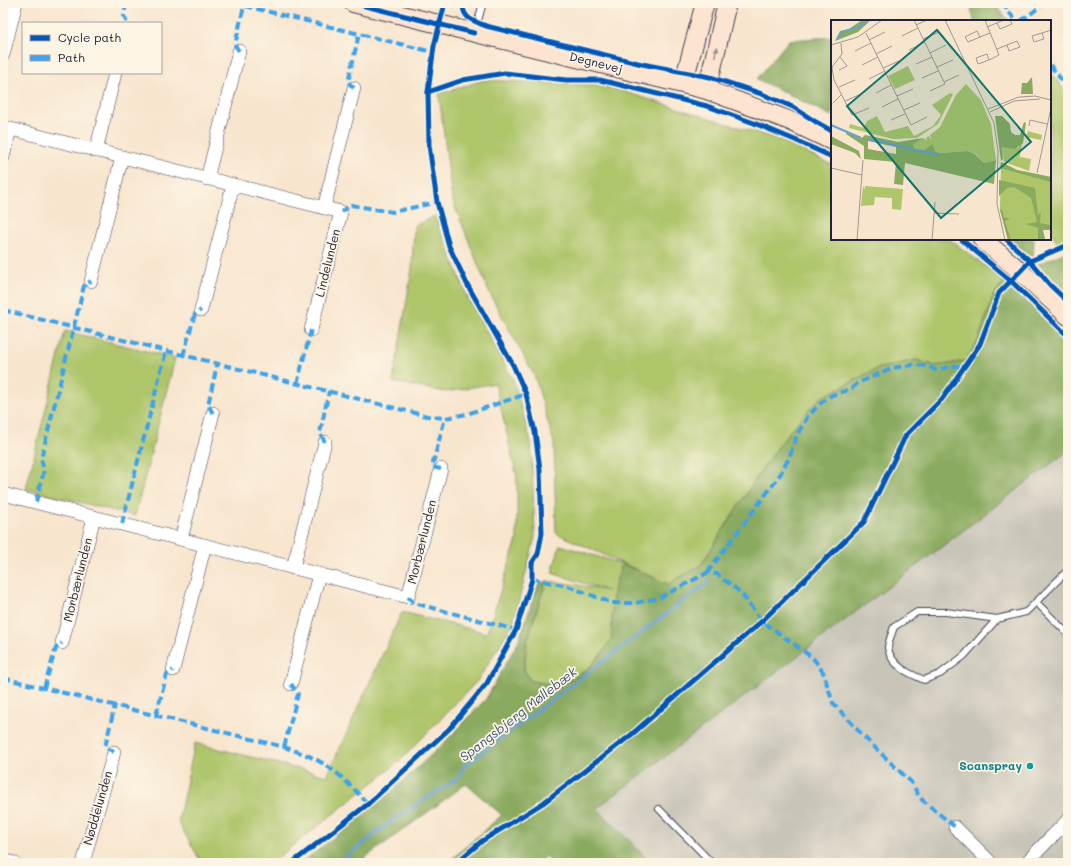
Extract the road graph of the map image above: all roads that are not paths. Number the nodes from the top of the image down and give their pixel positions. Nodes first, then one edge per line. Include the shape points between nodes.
1 (16, 3) edge
2 (353, 3) edge
3 (483, 3) edge
4 (705, 3) edge
5 (727, 3) edge
6 (474, 33) junction
7 (239, 51) dead end
8 (3, 55) edge
9 (115, 74) edge
10 (683, 84) junction
11 (354, 88) dead end
12 (707, 90) junction
13 (6, 128) edge
14 (831, 141) edge
15 (96, 151) junction
16 (3, 157) edge
17 (122, 157) junction
18 (207, 178) junction
19 (233, 185) junction
20 (324, 208) junction
21 (983, 240) edge
22 (91, 281) dead end
23 (201, 310) dead end
24 (1068, 316) edge
25 (311, 330) dead end
26 (214, 413) dead end
27 (325, 442) dead end
28 (441, 469) dead end
29 (3, 494) edge
30 (94, 517) junction
31 (182, 539) junction
32 (205, 545) junction
33 (293, 568) junction
34 (1068, 570) edge
35 (319, 574) junction
36 (1036, 602) junction
37 (997, 619) junction
38 (1068, 634) edge
39 (62, 643) dead end
40 (173, 670) dead end
41 (291, 684) dead end
42 (114, 752) dead end
43 (659, 809) dead end
44 (1068, 820) edge
45 (954, 827) dead end
46 (3, 860) edge
47 (14, 863) edge
48 (83, 863) edge
49 (712, 863) edge
50 (991, 863) edge
51 (1026, 863) edge

1 - 8 street
2 - 6 street, Degnevej
3 - 6 lane
4 - 10 street
12 -> 5 street
6 - 10 street, Degnevej
7 - 18 street
9 - 15 street
10 - 12 street, Degnevej
11 - 20 street
12 - 14 street, Degnevej via 788,120
13 - 15 street, Lindelunden
13 - 16 street, Lindelunden
15 - 17 street, Lindelunden
17 - 18 street, Lindelunden
17 - 22 street
18 - 19 street, Lindelunden
19 - 20 street, Lindelunden
19 - 23 street
20 - 25 street, Lindelunden via 341,212
21 - 24 street
26 - 31 street
27 - 33 street
28 - 35 street, Morbærlunden via 408,597
29 - 30 street, Morbærlunden
30 - 31 street, Morbærlunden
30 - 39 street, Morbærlunden
31 - 32 street, Morbærlunden
32 - 33 street, Morbærlunden
32 - 40 street
33 - 35 street, Morbærlunden
34 - 36 lane
35 - 41 street
36 - 37 lane via 1026,612
36 - 38 lane
37 - 37 lane via 946,612 917,612 894,627 888,647 892,659 907,673 924,680 940,674 964,656
42 - 48 street, Nøddelunden
43 - 49 lane
44 - 51 street
45 - 50 street
46 - 47 street

